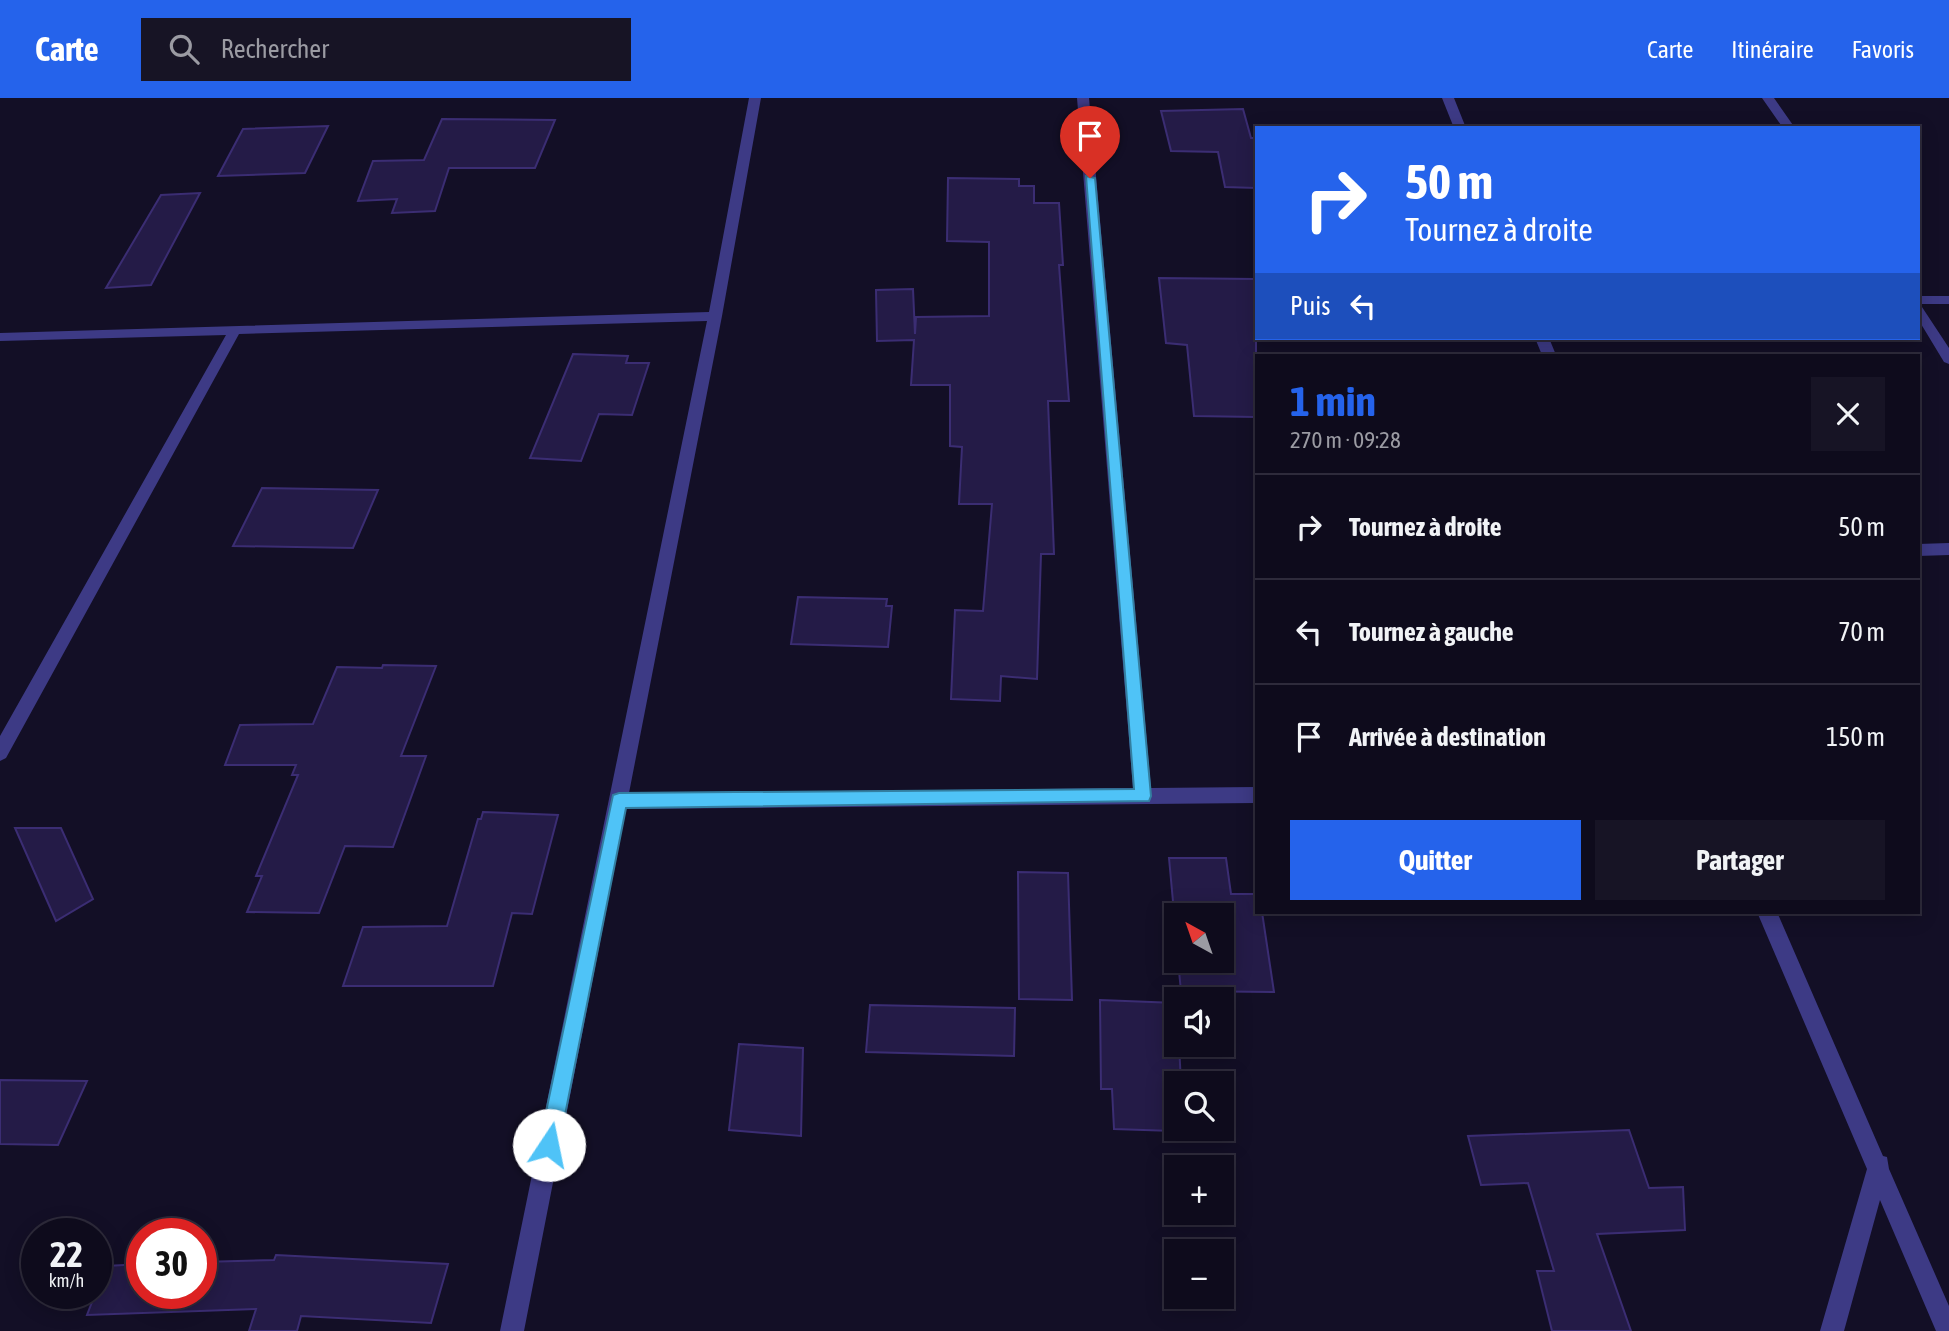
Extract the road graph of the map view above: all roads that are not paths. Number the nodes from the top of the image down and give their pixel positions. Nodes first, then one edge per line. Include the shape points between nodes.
1 (755, 98) edge
2 (1083, 98) edge
3 (1448, 98) edge
4 (1768, 98) edge
5 (1459, 126) edge
6 (1788, 126) edge
7 (1920, 300) edge
8 (1949, 300) edge
9 (1920, 311) edge
10 (715, 316) junction
11 (235, 330) junction
12 (0, 337) edge
13 (1949, 359) edge
14 (1949, 549) edge
15 (1920, 550) edge
16 (0, 753) edge
17 (1255, 795) edge
18 (1143, 796) junction
19 (619, 801) junction
20 (1768, 914) edge
21 (1879, 1165) junction
22 (512, 1331) edge
23 (1832, 1331) edge
24 (1948, 1331) edge

1 - 10 street
2 - 18 street
3 - 5 street
4 - 6 street
7 - 8 street
9 - 13 street
10 - 11 street
10 - 19 street
11 - 12 street
11 - 16 street
14 - 15 street
17 - 18 street
18 - 19 street
19 - 22 street
20 - 21 street
21 - 23 street
21 - 24 street

